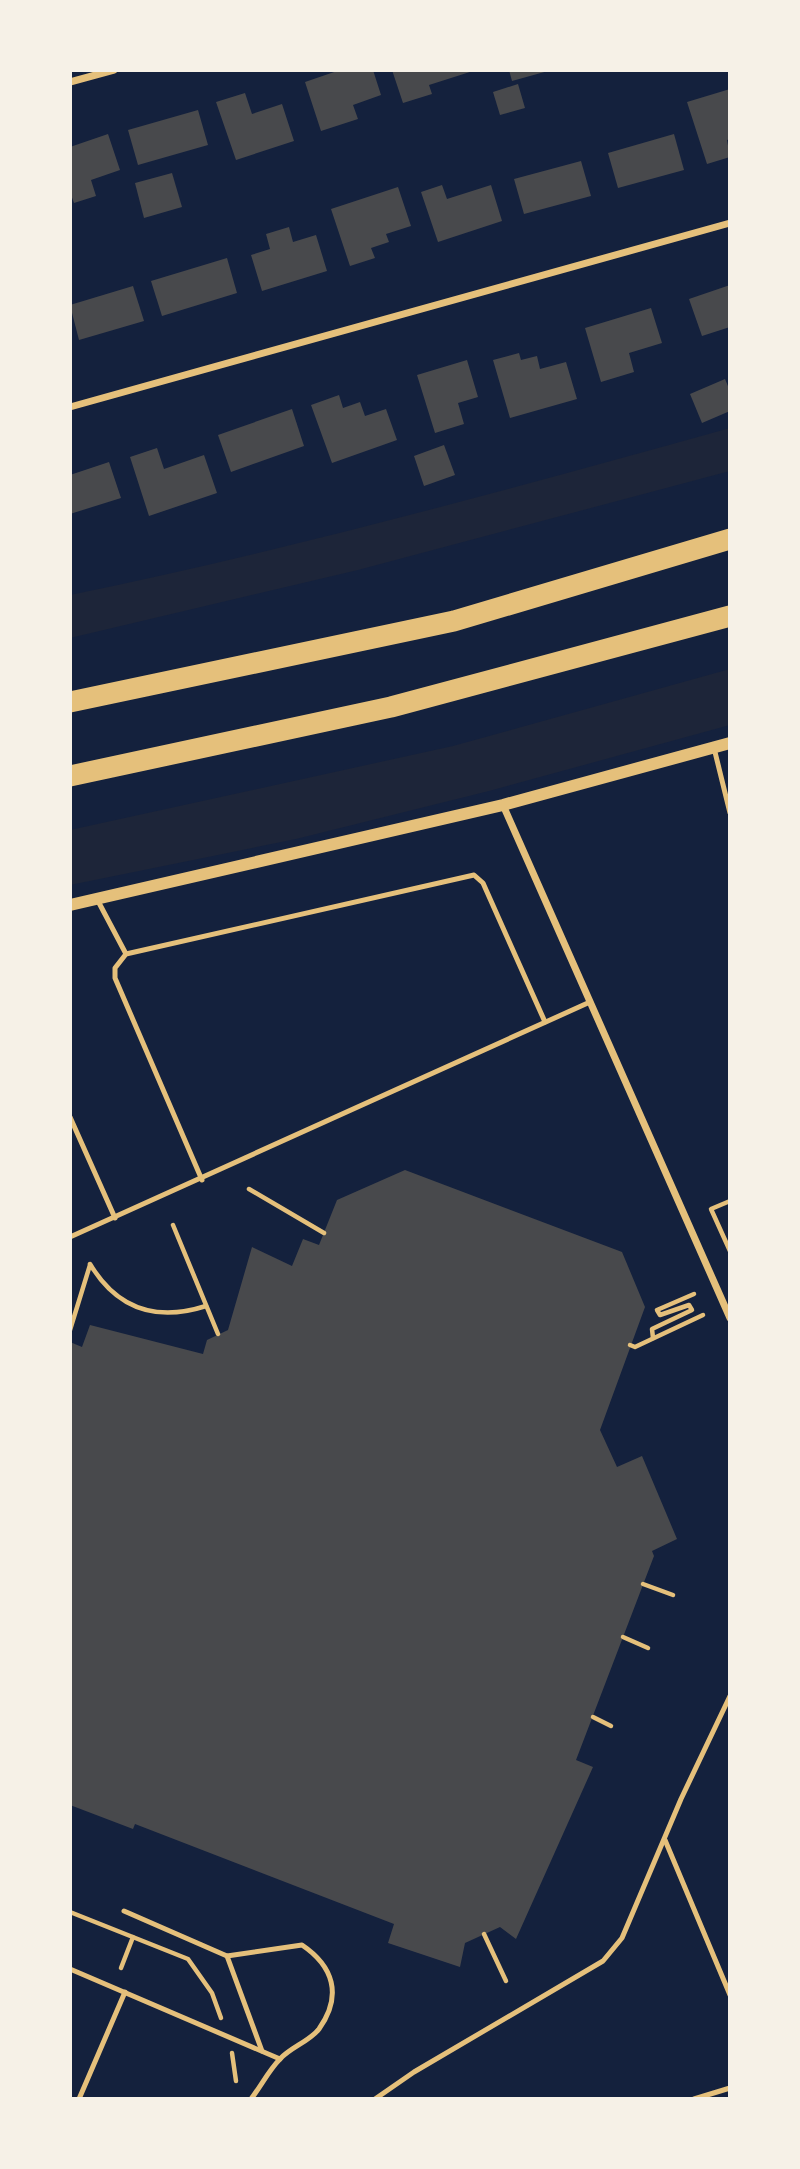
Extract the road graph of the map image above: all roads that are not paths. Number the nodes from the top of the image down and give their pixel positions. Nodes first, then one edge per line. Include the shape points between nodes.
1 (114, 70) edge
2 (70, 82) edge
3 (730, 223) edge
4 (70, 407) edge
5 (730, 539) edge
6 (730, 616) edge
7 (70, 702) edge
8 (730, 744) edge
9 (713, 748) junction
10 (70, 776) edge
11 (503, 805) junction
12 (730, 813) edge
13 (97, 899) junction
14 (70, 905) edge
15 (126, 954) junction
16 (590, 1002) junction
17 (545, 1022) junction
18 (70, 1117) edge
19 (202, 1180) junction
20 (115, 1218) junction
21 (70, 1237) edge
22 (730, 1318) edge
23 (730, 1696) edge
24 (665, 1839) junction
25 (124, 1911) dead end
26 (227, 1956) junction
27 (70, 1969) edge
28 (125, 1992) junction
29 (730, 1995) edge
30 (262, 2050) junction
31 (280, 2059) junction
32 (730, 2088) edge
33 (79, 2099) edge
34 (251, 2099) edge
35 (375, 2099) edge
36 (694, 2099) edge

1 - 2 street
3 - 4 street
5 - 7 highway via 454,621
6 - 10 highway via 391,707
8 - 9 street
9 - 11 street
9 - 12 lane
11 - 13 street
11 - 16 street
13 - 14 street
13 - 15 lane
15 - 17 lane via 474,875 483,883
15 - 19 lane via 114,968 115,978
16 - 17 lane
16 - 22 street
17 - 19 lane
18 - 20 lane
19 - 20 lane
20 - 21 lane
23 - 24 lane
24 - 29 lane
24 - 35 lane via 622,1938 603,1961
25 - 26 lane
26 - 30 lane
26 - 31 lane via 302,1945 321,1958 331,1976 331,2003 319,2030
27 - 28 lane
28 - 30 lane
28 - 33 lane
30 - 31 lane
31 - 34 lane
32 - 36 lane

